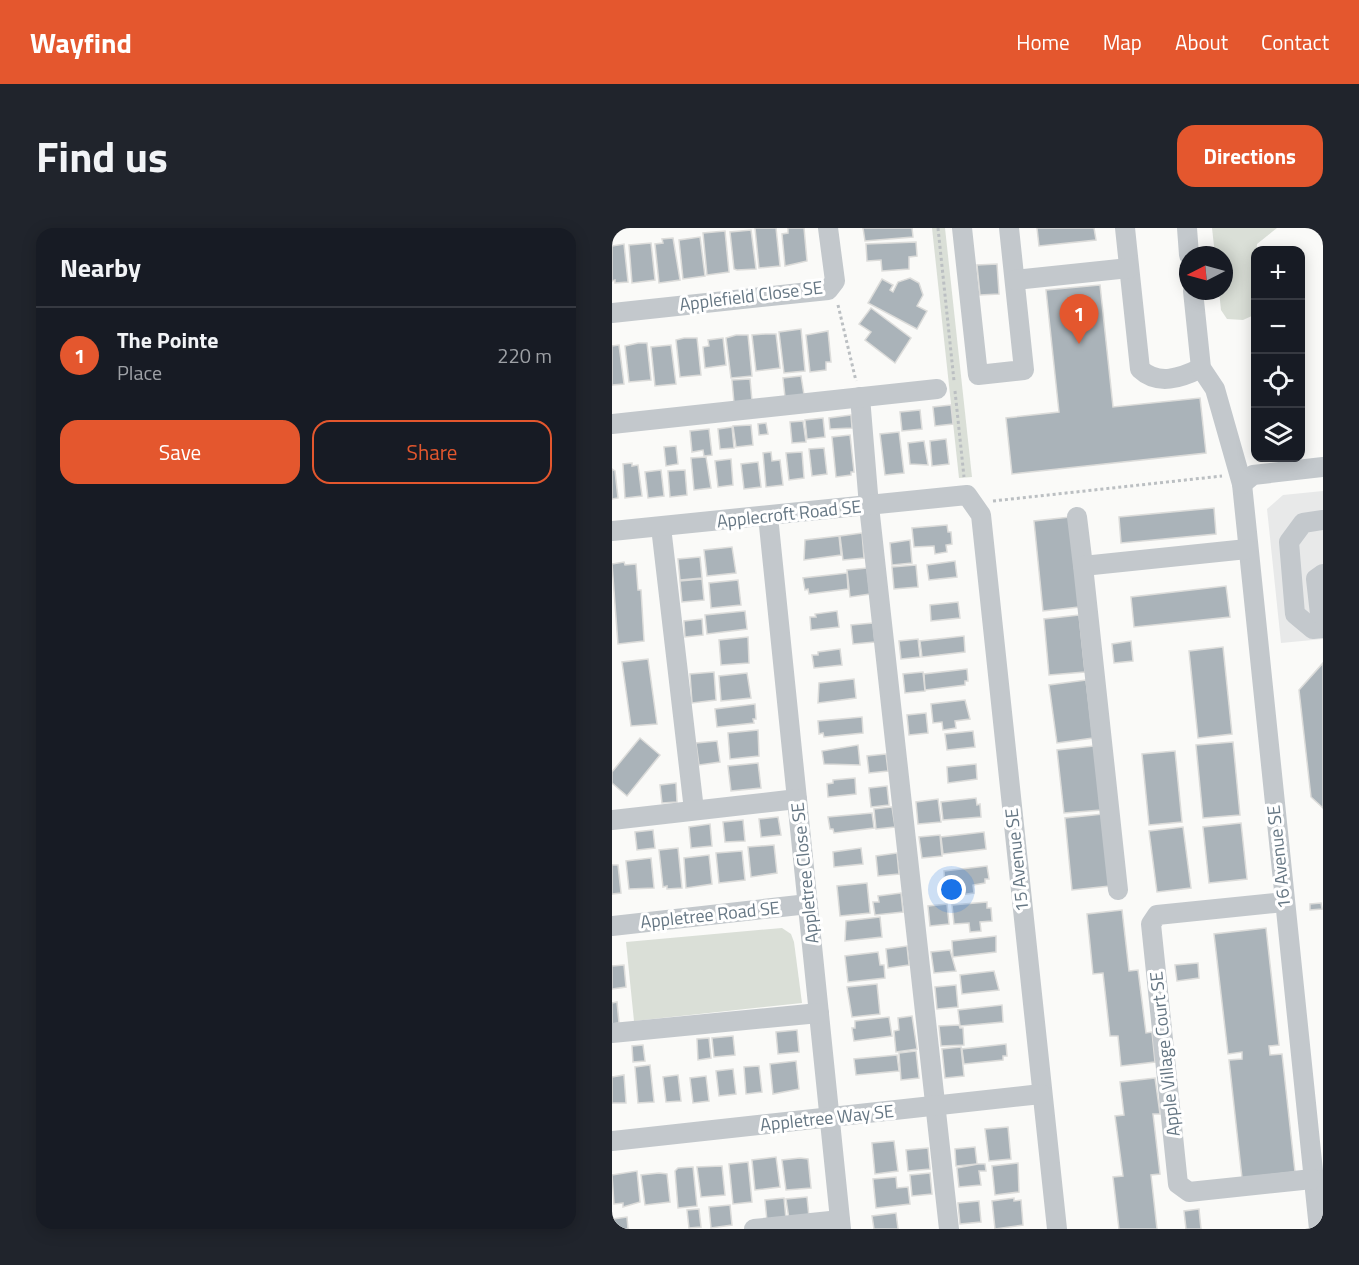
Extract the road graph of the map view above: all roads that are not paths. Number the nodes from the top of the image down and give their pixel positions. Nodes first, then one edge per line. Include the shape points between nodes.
1 (828, 228) edge
2 (962, 228) edge
3 (1009, 228) edge
4 (1125, 228) edge
5 (1186, 228) edge
6 (1188, 246) edge
7 (1129, 268) junction
8 (1015, 280) junction
9 (1194, 300) edge
10 (612, 313) edge
11 (1201, 368) junction
12 (937, 389) dead end
13 (860, 397) junction
14 (612, 424) edge
15 (1323, 466) edge
16 (1234, 481) junction
17 (967, 495) joint
18 (869, 506) junction
19 (768, 516) junction
20 (1077, 518) dead end
21 (1323, 520) edge
22 (661, 527) junction
23 (612, 531) edge
24 (1247, 549) junction
25 (1083, 566) junction
26 (1323, 574) edge
27 (1321, 621) edge
28 (797, 799) junction
29 (694, 810) junction
30 (612, 820) edge
31 (1118, 890) dead end
32 (1284, 902) junction
33 (808, 904) junction
34 (612, 926) edge
35 (819, 1013) junction
36 (612, 1033) edge
37 (1041, 1094) junction
38 (935, 1107) junction
39 (830, 1118) junction
40 (612, 1141) edge
41 (1312, 1179) junction
42 (840, 1224) edge
43 (754, 1229) edge
44 (949, 1229) edge
45 (1057, 1229) edge
46 (1319, 1229) edge

1 - 10 street, Applefield Close SE via 835,281 828,290
2 - 8 street via 978,375 1024,370
3 - 8 street
4 - 7 street
5 - 6 street
7 - 8 street
7 - 11 street via 1140,369 1157,379 1187,375
9 - 11 street
11 - 16 street, 16 Avenue SE via 1215,389
12 - 13 street
13 - 14 street
13 - 18 street
15 - 16 street
16 - 24 street, 16 Avenue SE
17 - 18 street, Applecroft Road SE
17 - 37 street, 15 Avenue SE via 981,515
18 - 19 street, Applecroft Road SE
18 - 38 street
19 - 22 street, Applecroft Road SE
19 - 28 street, Appletree Close SE
20 - 25 street
21 - 27 street via 1303,524 1289,542 1295,614 1313,629
22 - 23 street, Applecroft Road SE
22 - 29 street
24 - 25 street
24 - 32 street, 16 Avenue SE
25 - 31 street
26 - 27 street via 1316,579
28 - 29 street
28 - 33 street, Appletree Close SE
29 - 30 street
32 - 41 street, 16 Avenue SE
32 - 41 street, Apple Village Court SE via 1157,915 1151,924 1178,1184 1189,1192
33 - 34 street, Appletree Road SE
33 - 35 street, Appletree Close SE
35 - 36 street
35 - 39 street, Appletree Close SE
37 - 38 street, Appletree Way SE
37 - 45 street, 15 Avenue SE
38 - 39 street, Appletree Way SE
38 - 44 street
39 - 40 street, Appletree Way SE
39 - 42 street, Appletree Close SE
41 - 46 street, 16 Avenue SE
42 - 43 street

